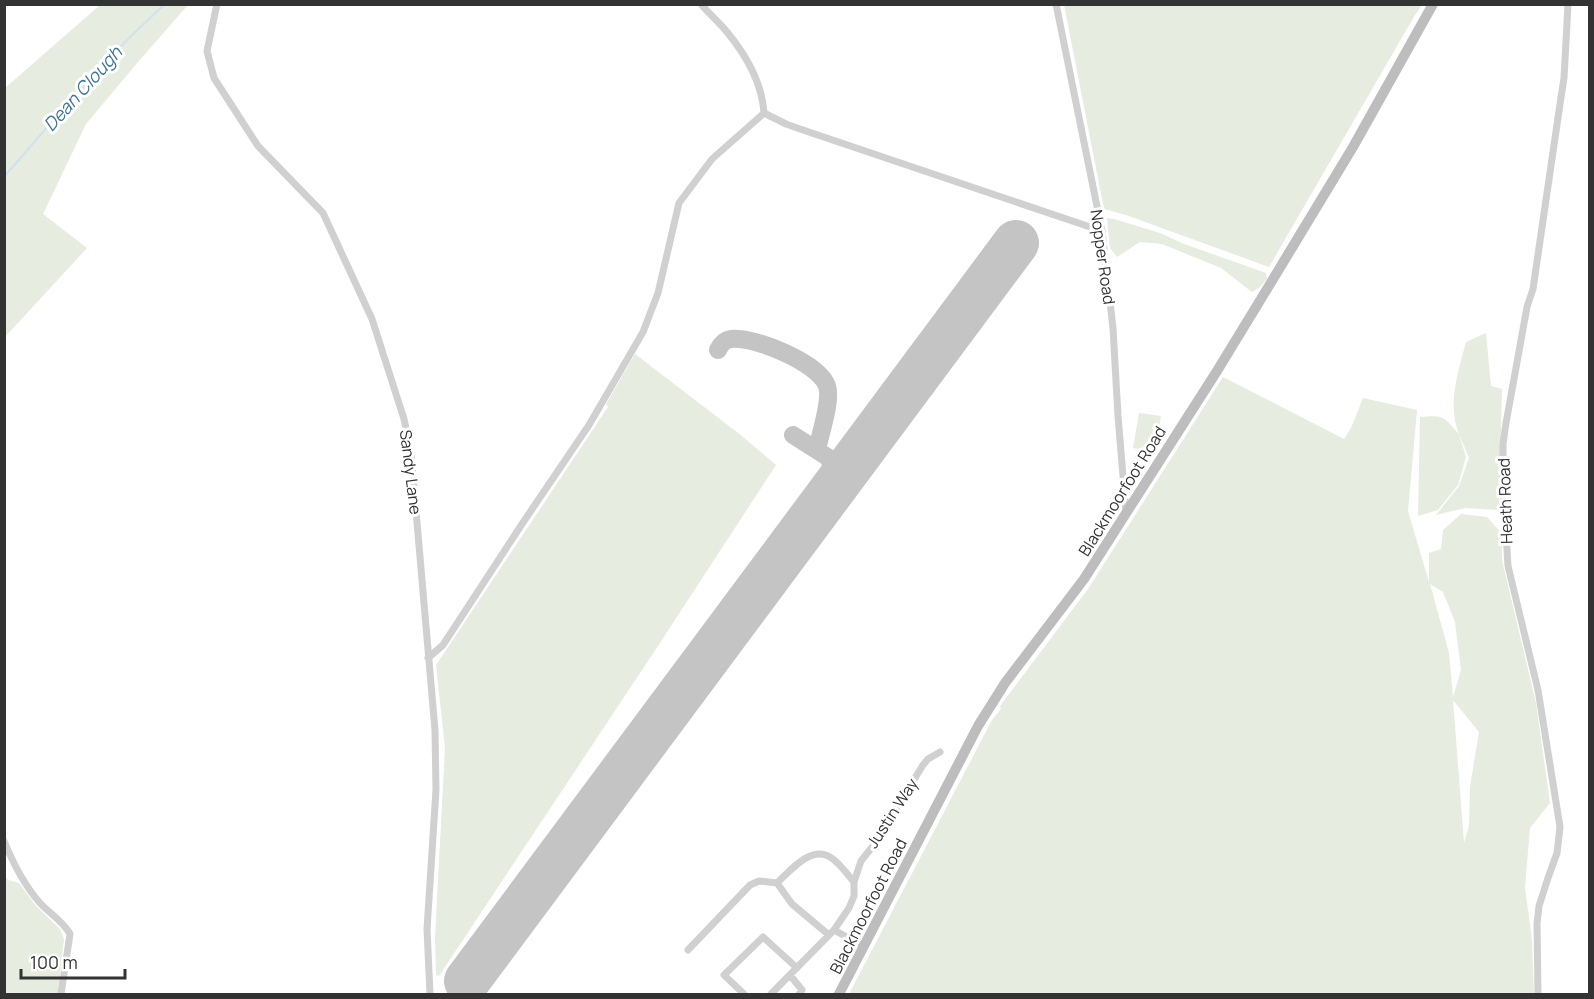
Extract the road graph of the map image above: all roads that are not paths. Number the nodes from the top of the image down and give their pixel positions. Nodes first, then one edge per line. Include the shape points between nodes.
1 (217, 4) edge
2 (701, 4) edge
3 (1056, 4) edge
4 (1433, 4) edge
5 (1568, 4) edge
6 (764, 113) junction
7 (1102, 231) junction
8 (1126, 512) junction
9 (428, 658) junction
10 (940, 752) dead end
11 (4, 841) edge
12 (854, 882) junction
13 (777, 883) junction
14 (832, 933) junction
15 (863, 946) junction
16 (688, 950) dead end
17 (797, 968) junction
18 (790, 975) junction
19 (61, 994) edge
20 (430, 994) edge
21 (744, 994) edge
22 (771, 994) edge
23 (799, 994) edge
24 (839, 994) edge
25 (1538, 994) edge

1 - 9 street, Sandy Lane via 207,51 214,78 258,146 323,213 372,319 411,453
2 - 6 street via 727,31 748,62 758,83
3 - 7 street, Nopper Road
4 - 8 street, Blackmoorfoot Road via 1283,264
5 - 25 street, Heath Road via 1562,95 1533,289 1503,444 1508,566 1538,690 1560,827 1557,853 1539,906
6 - 7 street via 800,129
6 - 9 street via 712,159 679,203 658,293 642,332 589,425 443,645
7 - 8 street, Nopper Road
8 - 15 street, Blackmoorfoot Road via 1084,579 1005,683 978,726
9 - 20 street, Sandy Lane via 436,790 427,929
10 - 12 street, Justin Way via 923,765 861,861
11 - 19 street via 22,879 70,934
12 - 13 street via 824,853 801,861
12 - 14 street via 854,896
13 - 14 street via 792,904
13 - 16 street via 759,881 750,885
14 - 15 street
14 - 17 street
15 - 24 street, Blackmoorfoot Road
17 - 18 street
17 - 21 street via 763,937 724,975
18 - 22 street
18 - 23 street via 802,990

